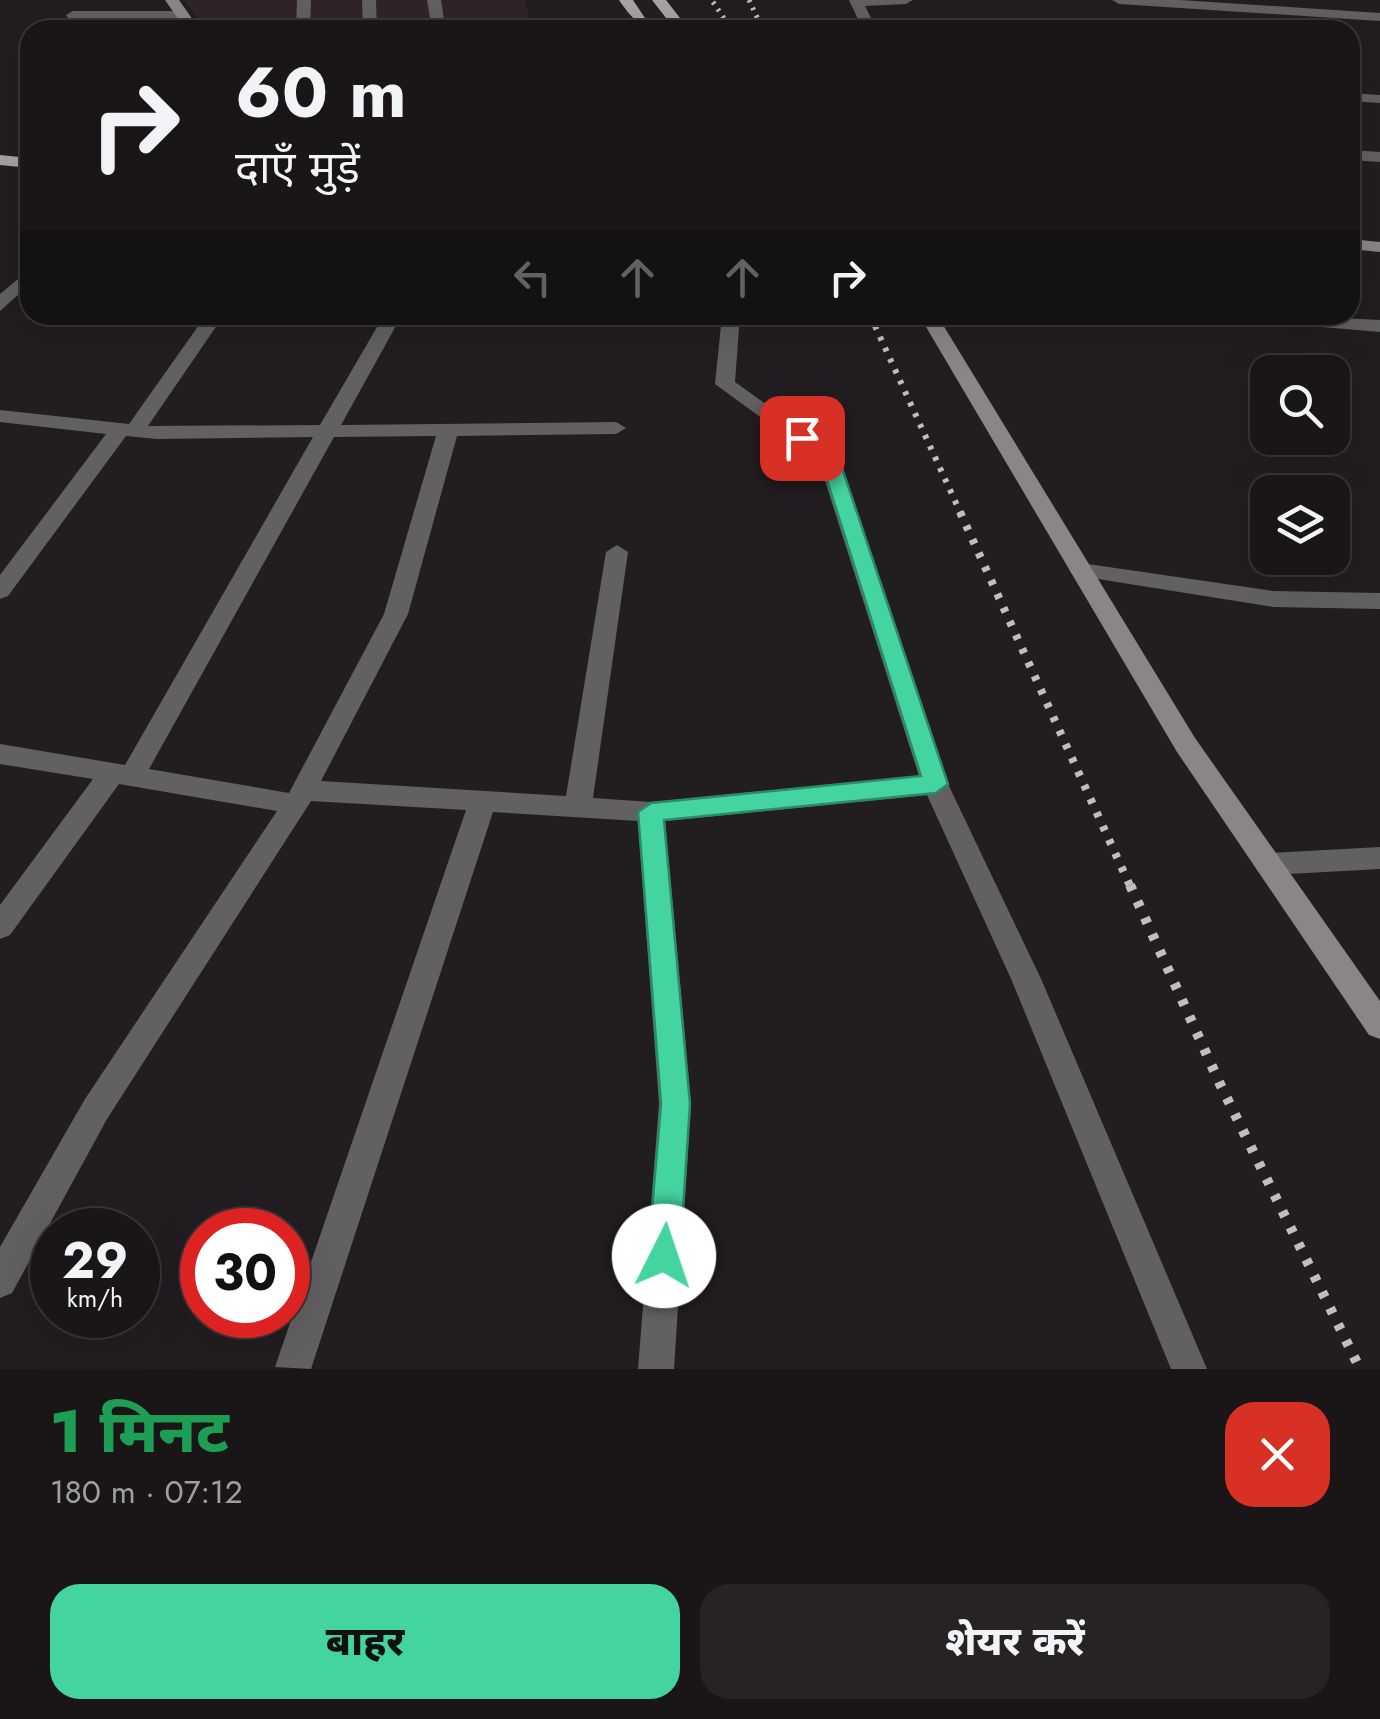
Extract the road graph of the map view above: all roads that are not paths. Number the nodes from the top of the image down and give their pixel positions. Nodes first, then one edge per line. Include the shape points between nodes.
1 (172, 0) edge
2 (906, 0) edge
3 (1118, 0) edge
4 (856, 1) edge
5 (73, 14) dead end
6 (182, 16) junction
7 (1380, 17) edge
8 (185, 20) edge
9 (20, 284) edge
10 (0, 305) edge
11 (207, 325) edge
12 (387, 325) edge
13 (730, 325) edge
14 (934, 325) edge
15 (0, 416) edge
16 (449, 428) junction
17 (616, 428) dead end
18 (127, 430) junction
19 (326, 432) junction
20 (617, 552) dead end
21 (1081, 570) junction
22 (0, 590) edge
23 (1380, 601) edge
24 (0, 754) edge
25 (122, 774) junction
26 (936, 784) junction
27 (299, 798) junction
28 (483, 801) junction
29 (578, 808) junction
30 (651, 812) junction
31 (1380, 858) edge
32 (1268, 864) junction
33 (0, 928) edge
34 (1380, 1026) edge
35 (0, 1281) edge
36 (294, 1367) edge
37 (656, 1369) edge
38 (1189, 1369) edge

1 - 6 street
2 - 4 street
3 - 7 street
5 - 6 street
6 - 8 street
9 - 10 street
11 - 18 street
12 - 19 street
13 - 26 street via 725,384 828,456
14 - 21 street
15 - 18 street
16 - 17 street
16 - 19 street
16 - 27 street via 396,614
18 - 19 street
18 - 22 street
19 - 25 street
20 - 29 street
21 - 23 street via 1273,599
21 - 32 street
24 - 25 street
25 - 27 street
25 - 33 street
26 - 30 street
26 - 38 street via 1027,981
27 - 28 street
27 - 35 street via 96,1109
28 - 29 street
28 - 36 street
29 - 30 street
30 - 37 street via 675,1104
31 - 32 street
32 - 34 street

